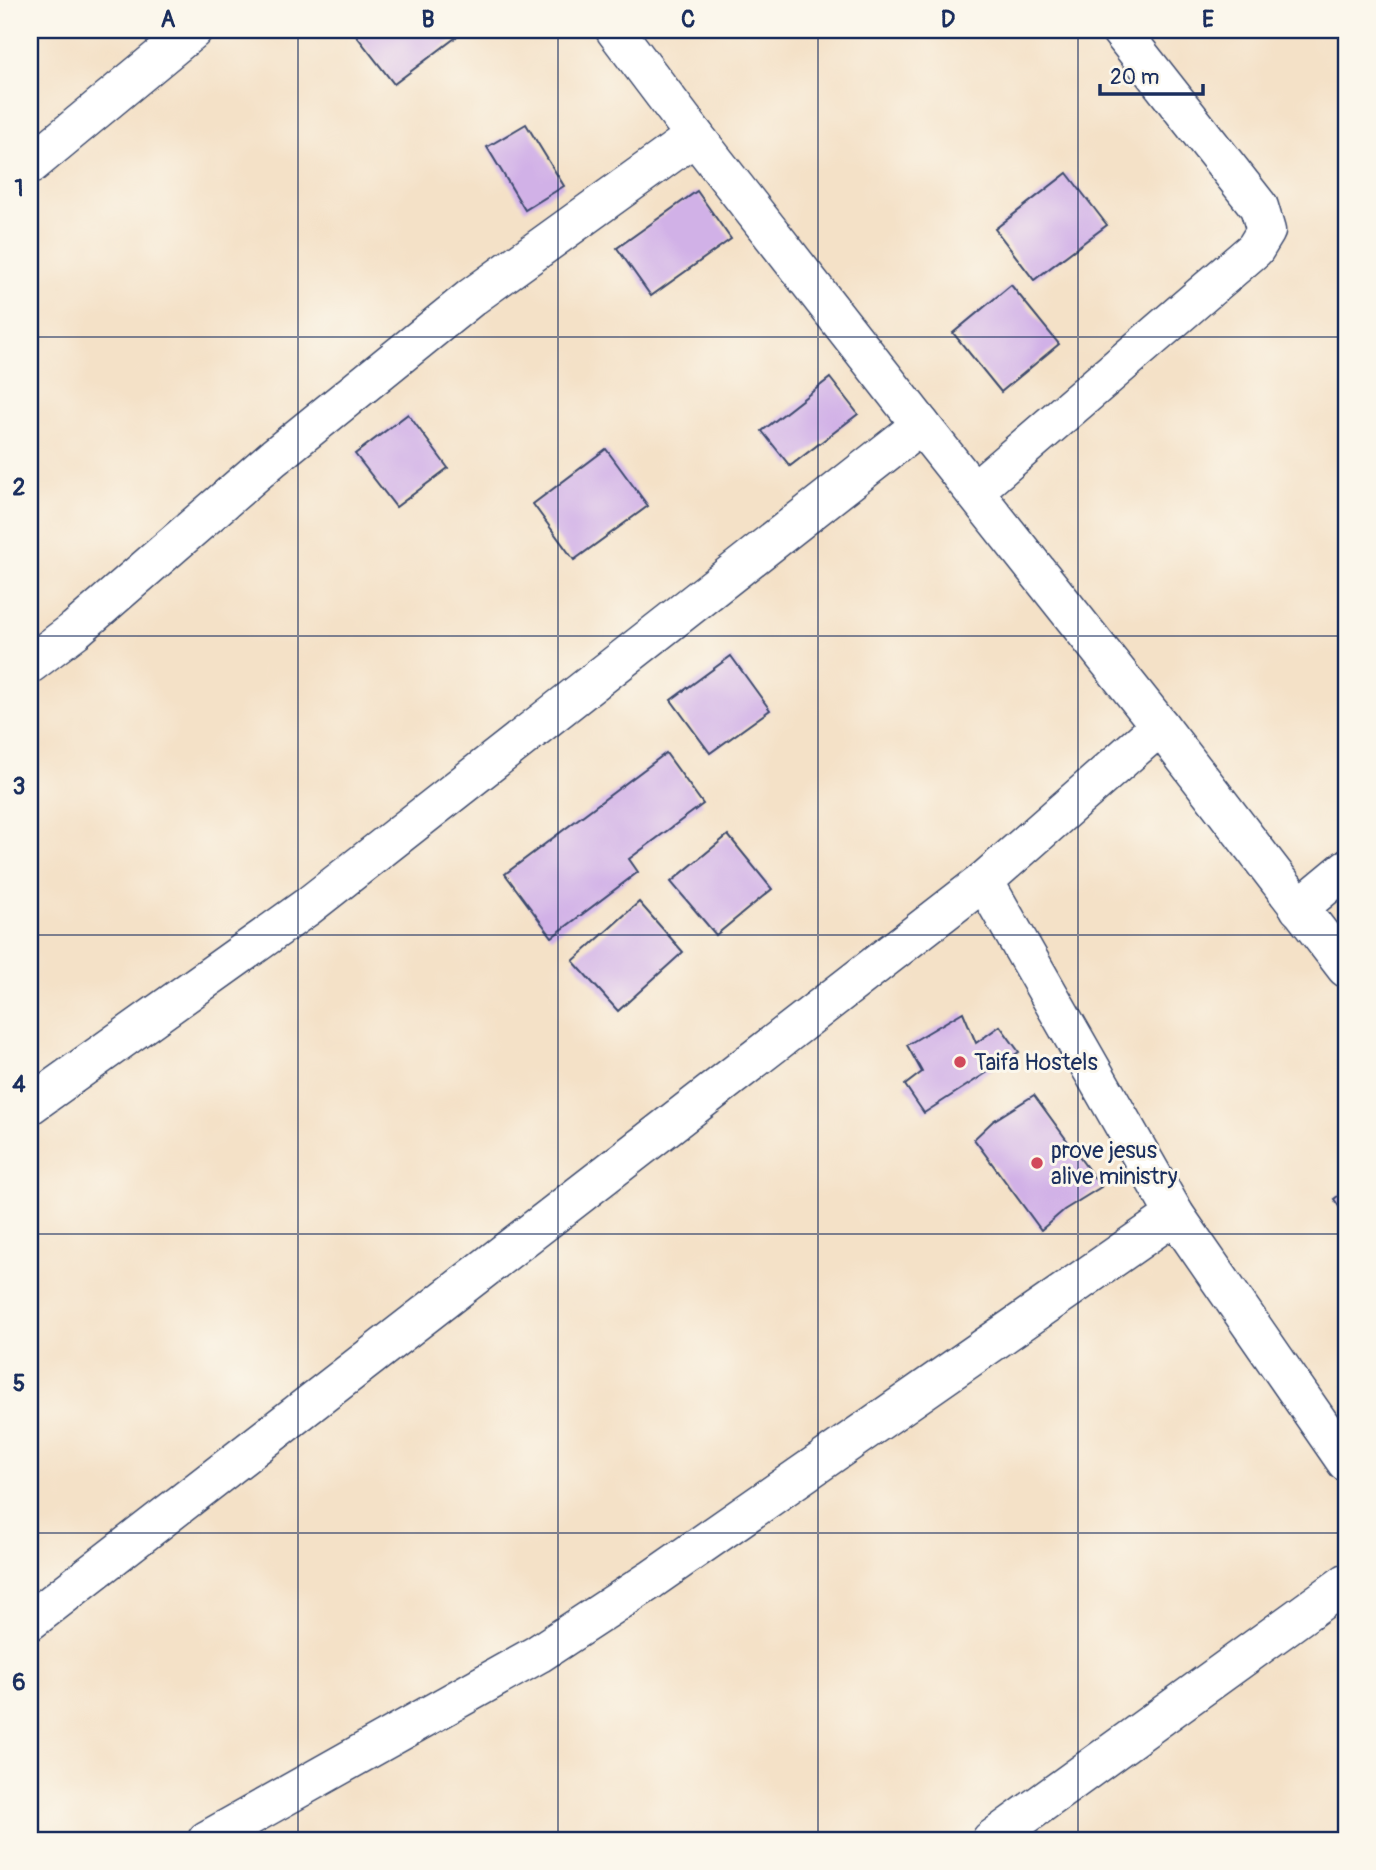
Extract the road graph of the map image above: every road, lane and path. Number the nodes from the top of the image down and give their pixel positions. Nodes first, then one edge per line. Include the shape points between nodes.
1 (193, 30) edge
2 (615, 30) edge
3 (1120, 30) edge
4 (695, 135) junction
5 (30, 165) edge
6 (921, 425) junction
7 (974, 491) junction
8 (30, 664) edge
9 (1160, 726) junction
10 (1346, 869) edge
11 (984, 881) junction
12 (1299, 908) junction
13 (1346, 968) edge
14 (30, 1105) edge
15 (1175, 1215) junction
16 (1346, 1462) edge
17 (1346, 1583) edge
18 (30, 1621) edge
19 (207, 1840) edge
20 (991, 1840) edge

1 - 5 street
2 - 4 street
3 - 7 street via 1259,207 1266,232 1255,248
4 - 6 street
4 - 8 street via 472,297
6 - 7 street
6 - 14 street via 307,907
7 - 9 street
9 - 11 street
9 - 12 street
10 - 12 street
11 - 15 street
11 - 18 street
12 - 13 street
15 - 16 street
15 - 19 street via 538,1654
17 - 20 street

